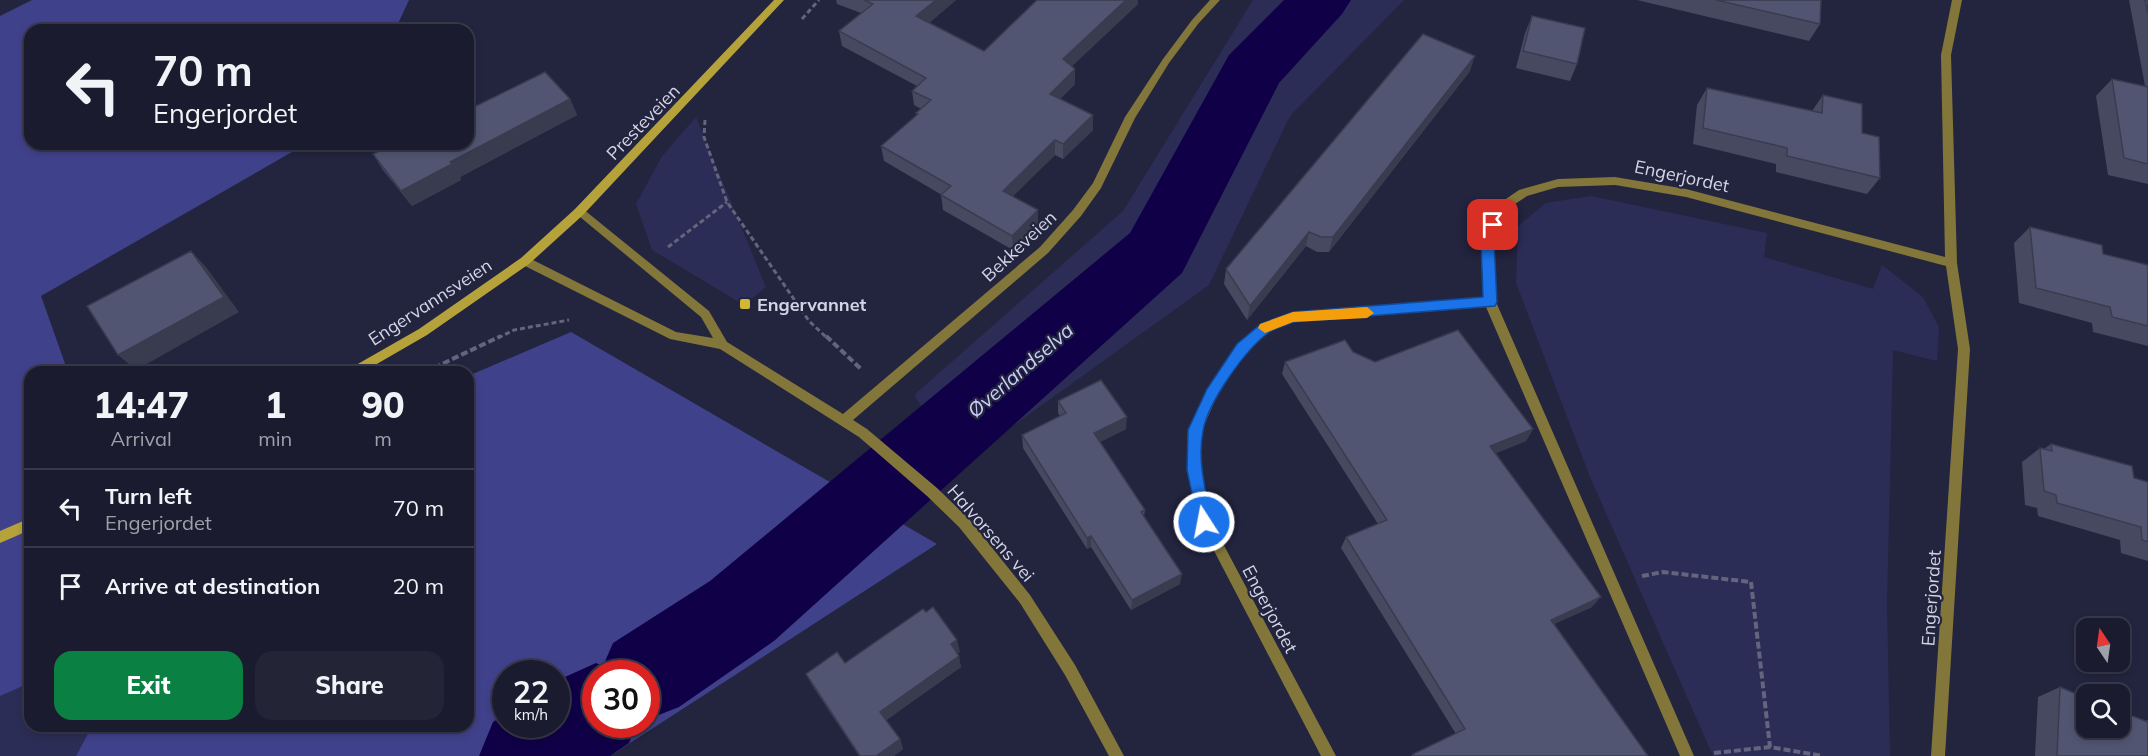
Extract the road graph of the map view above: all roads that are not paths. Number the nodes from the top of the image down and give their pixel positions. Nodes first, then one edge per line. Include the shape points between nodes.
1 (778, 0) edge
2 (1215, 0) edge
3 (1957, 0) edge
4 (579, 212) junction
5 (525, 261) junction
6 (1951, 263) junction
7 (1490, 302) junction
8 (723, 345) junction
9 (364, 366) edge
10 (844, 420) junction
11 (24, 527) edge
12 (0, 537) edge
13 (1117, 756) edge
14 (1329, 756) edge
15 (1687, 756) edge
16 (1938, 756) edge

1 - 4 main road, Presteveien
2 - 10 street, Bekkeveien via 1166,61 1077,213 1044,250
3 - 6 street, Engerjordet via 1946,55
4 - 5 main road, Presteveien
4 - 8 street, Halvorsens vei via 705,314
5 - 8 street, Halvorsens vei via 674,336
5 - 9 main road, Engervannsveien via 423,332
6 - 7 street, Engerjordet via 1686,193 1615,181 1558,183 1523,193 1498,210 1488,241
6 - 16 street, Engerjordet via 1964,349
7 - 14 street, Engerjordet via 1293,317 1265,328 1242,348 1212,393 1196,430 1194,470 1204,522
7 - 15 street, Engerjordet
8 - 10 street, Halvorsens vei
10 - 13 street, Halvorsens vei via 964,523 1025,599
11 - 12 main road

